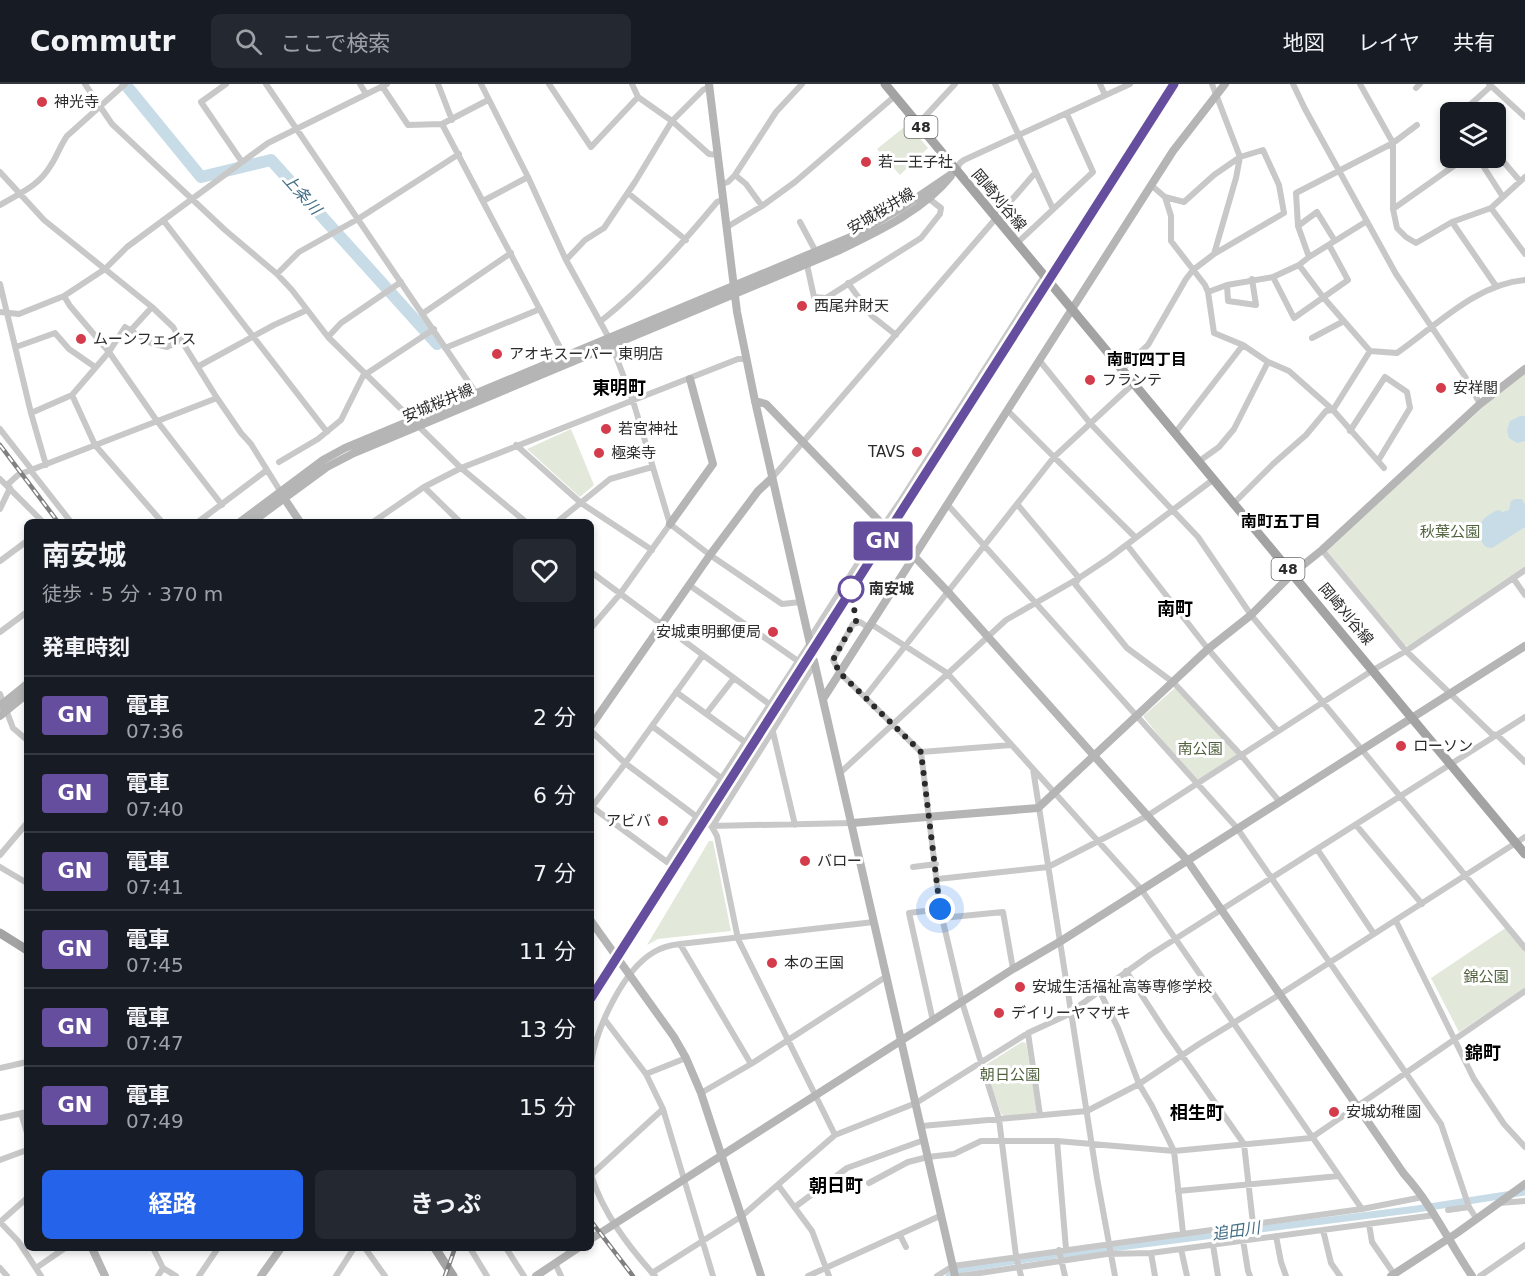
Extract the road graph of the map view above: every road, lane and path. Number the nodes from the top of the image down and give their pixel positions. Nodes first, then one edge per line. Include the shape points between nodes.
1 (85, 84) edge
2 (123, 84) edge
3 (226, 84) edge
4 (266, 84) edge
5 (360, 84) edge
6 (438, 84) edge
7 (481, 84) edge
8 (549, 84) edge
9 (632, 84) edge
10 (802, 84) edge
11 (885, 84) edge
12 (955, 84) edge
13 (995, 84) edge
14 (1100, 84) edge
15 (1130, 84) edge
16 (1212, 84) edge
17 (1225, 84) edge
18 (1293, 84) edge
19 (1360, 84) edge
20 (384, 85) edge
21 (709, 85) edge
22 (1490, 85) edge
23 (366, 94) junction
24 (1105, 95) junction
25 (895, 96) junction
26 (1215, 96) junction
27 (638, 97) junction
28 (488, 99) junction
29 (1472, 102) edge
30 (99, 108) junction
31 (1067, 114) junction
32 (1525, 117) edge
33 (452, 120) junction
34 (672, 121) junction
35 (442, 124) junction
36 (918, 124) junction
37 (1416, 124) dead end
38 (297, 130) junction
39 (1019, 136) junction
40 (1393, 142) junction
41 (459, 154) junction
42 (718, 155) junction
43 (1240, 157) junction
44 (242, 162) junction
45 (1506, 163) edge
46 (1451, 168) edge
47 (1484, 168) edge
48 (1338, 170) junction
49 (956, 171) junction
50 (0, 172) edge
51 (1035, 173) junction
52 (735, 175) junction
53 (528, 177) junction
54 (1522, 179) edge
55 (722, 184) junction
56 (1152, 186) junction
57 (20, 193) junction
58 (628, 193) junction
59 (1503, 197) junction
60 (193, 198) junction
61 (928, 198) junction
62 (1166, 198) junction
63 (724, 199) junction
64 (483, 201) junction
65 (0, 205) edge
66 (762, 206) junction
67 (1053, 208) junction
68 (1491, 208) junction
69 (1393, 209) junction
70 (995, 218) junction
71 (358, 219) junction
72 (163, 220) junction
73 (1367, 221) junction
74 (800, 222) dead end
75 (1452, 222) junction
76 (1298, 226) junction
77 (727, 227) junction
78 (686, 240) junction
79 (1016, 243) junction
80 (1332, 243) junction
81 (816, 252) junction
82 (511, 253) junction
83 (1214, 254) junction
84 (1525, 254) edge
85 (1309, 257) junction
86 (566, 260) junction
87 (807, 265) junction
88 (1299, 265) junction
89 (105, 269) junction
90 (1193, 270) junction
91 (277, 274) junction
92 (1273, 277) junction
93 (1047, 279) junction
94 (1252, 279) junction
95 (1525, 280) edge
96 (401, 282) junction
97 (848, 283) junction
98 (0, 284) edge
99 (1227, 285) junction
100 (1496, 286) junction
101 (735, 291) junction
102 (1208, 292) junction
103 (64, 296) junction
104 (1323, 297) junction
105 (152, 307) junction
106 (540, 309) junction
107 (307, 310) junction
108 (1072, 310) junction
109 (0, 312) edge
110 (8, 314) junction
111 (422, 314) junction
112 (601, 321) junction
113 (1344, 321) junction
114 (1432, 328) junction
115 (434, 329) junction
116 (131, 330) junction
117 (896, 335) junction
118 (328, 337) junction
119 (253, 338) junction
120 (1312, 338) dead end
121 (181, 340) junction
122 (611, 342) junction
123 (1243, 345) junction
124 (16, 347) junction
125 (445, 348) junction
126 (1370, 351) junction
127 (109, 352) junction
128 (565, 357) junction
129 (746, 359) junction
130 (1039, 360) junction
131 (1268, 362) junction
132 (199, 366) junction
133 (95, 367) junction
134 (1122, 369) junction
135 (1525, 369) edge
136 (367, 373) junction
137 (690, 379) junction
138 (1134, 383) junction
139 (72, 394) junction
140 (478, 396) junction
141 (217, 398) junction
142 (633, 401) junction
143 (755, 401) junction
144 (1480, 404) junction
145 (1333, 410) junction
146 (1008, 411) junction
147 (31, 413) junction
148 (157, 421) junction
149 (416, 423) junction
150 (1090, 423) junction
151 (0, 429) edge
152 (1350, 431) junction
153 (327, 432) junction
154 (1175, 433) junction
155 (804, 441) junction
156 (95, 445) junction
157 (516, 446) junction
158 (1054, 457) junction
159 (1378, 461) junction
160 (279, 462) dead end
161 (1198, 462) junction
162 (46, 465) junction
163 (652, 467) junction
164 (461, 468) junction
165 (1384, 468) dead end
166 (267, 470) junction
167 (32, 471) junction
168 (0, 478) edge
169 (772, 478) junction
170 (1214, 479) junction
171 (8, 486) junction
172 (424, 487) junction
173 (282, 494) junction
174 (581, 503) junction
175 (1234, 503) junction
176 (947, 504) junction
177 (1017, 504) junction
178 (222, 505) junction
179 (0, 509) edge
180 (1172, 510) junction
181 (263, 518) edge
182 (40, 519) edge
183 (68, 519) edge
184 (159, 519) edge
185 (202, 519) edge
186 (244, 519) edge
187 (298, 519) edge
188 (377, 519) edge
189 (457, 519) edge
190 (522, 519) edge
191 (561, 519) edge
192 (670, 524) junction
193 (885, 527) junction
194 (895, 536) dead end
195 (1135, 537) junction
196 (24, 543) edge
197 (1127, 545) junction
198 (983, 547) junction
199 (652, 550) junction
200 (1322, 550) junction
201 (710, 555) junction
202 (913, 556) junction
203 (0, 561) edge
204 (1525, 570) edge
205 (594, 574) edge
206 (1292, 574) junction
207 (1079, 578) junction
208 (1513, 578) junction
209 (689, 585) junction
210 (948, 592) junction
211 (620, 594) junction
212 (1525, 595) edge
213 (801, 602) junction
214 (1035, 602) junction
215 (24, 614) edge
216 (1251, 615) junction
217 (594, 624) edge
218 (662, 624) junction
219 (870, 626) junction
220 (0, 632) edge
221 (987, 636) junction
222 (810, 643) junction
223 (1525, 646) edge
224 (906, 647) junction
225 (1208, 649) junction
226 (1406, 651) junction
227 (703, 655) junction
228 (798, 661) junction
229 (814, 663) joint
230 (1373, 670) junction
231 (840, 673) junction
232 (947, 674) junction
233 (734, 678) junction
234 (1174, 683) junction
235 (24, 686) edge
236 (676, 692) junction
237 (1450, 693) junction
238 (24, 695) edge
239 (865, 697) junction
240 (823, 699) junction
241 (1323, 702) junction
242 (3, 703) edge
243 (769, 704) junction
244 (706, 714) junction
245 (0, 716) edge
246 (1137, 717) junction
247 (1412, 717) junction
248 (1525, 717) edge
249 (594, 722) edge
250 (893, 724) junction
251 (652, 726) junction
252 (1278, 731) junction
253 (773, 732) junction
254 (594, 734) edge
255 (1497, 735) junction
256 (24, 737) edge
257 (745, 742) junction
258 (1011, 745) junction
259 (1361, 749) junction
260 (921, 752) junction
261 (1241, 755) junction
262 (1094, 756) junction
263 (1525, 762) edge
264 (625, 763) junction
265 (1452, 765) junction
266 (1033, 768) junction
267 (840, 772) junction
268 (721, 778) junction
269 (1197, 784) junction
270 (1055, 793) junction
271 (1401, 796) junction
272 (1279, 801) junction
273 (594, 803) edge
274 (1038, 808) junction
275 (594, 809) edge
276 (1148, 816) junction
277 (929, 817) junction
278 (699, 819) junction
279 (852, 823) junction
280 (795, 825) junction
281 (1356, 825) junction
282 (711, 826) junction
283 (24, 827) edge
284 (1237, 828) junction
285 (1525, 837) edge
286 (1098, 841) junction
287 (1516, 844) junction
288 (1317, 849) junction
289 (1525, 854) edge
290 (0, 855) edge
291 (1187, 860) junction
292 (936, 864) junction
293 (0, 867) edge
294 (913, 867) dead end
295 (1048, 867) junction
296 (1466, 876) junction
297 (938, 879) junction
298 (1271, 879) junction
299 (24, 881) edge
300 (1142, 889) junction
301 (1422, 904) junction
302 (940, 909) junction
303 (1222, 911) junction
304 (942, 918) junction
305 (1396, 921) junction
306 (874, 922) junction
307 (594, 927) edge
308 (0, 933) edge
309 (1374, 934) junction
310 (738, 939) junction
311 (1176, 939) junction
312 (1061, 941) junction
313 (680, 944) junction
314 (24, 948) edge
315 (1525, 948) edge
316 (1329, 963) junction
317 (1012, 969) junction
318 (1126, 971) junction
319 (629, 974) junction
320 (887, 976) junction
321 (1525, 991) edge
322 (1100, 992) junction
323 (1279, 995) junction
324 (962, 1002) junction
325 (1072, 1011) junction
326 (605, 1020) junction
327 (933, 1021) junction
328 (1234, 1024) junction
329 (1028, 1033) junction
330 (1455, 1038) junction
331 (788, 1039) junction
332 (902, 1040) junction
333 (594, 1050) edge
334 (1183, 1055) junction
335 (686, 1058) junction
336 (24, 1063) edge
337 (981, 1063) junction
338 (751, 1064) junction
339 (0, 1068) edge
340 (1406, 1073) junction
341 (646, 1074) junction
342 (1139, 1084) junction
343 (701, 1094) junction
344 (815, 1095) junction
345 (916, 1103) junction
346 (1357, 1108) junction
347 (663, 1109) junction
348 (1087, 1111) junction
349 (24, 1112) edge
350 (1040, 1115) junction
351 (0, 1118) edge
352 (999, 1119) junction
353 (922, 1126) junction
354 (836, 1135) junction
355 (1311, 1138) junction
356 (924, 1140) junction
357 (1057, 1141) junction
358 (1002, 1142) junction
359 (1093, 1144) junction
360 (1244, 1144) junction
361 (1525, 1147) edge
362 (24, 1151) edge
363 (1174, 1151) junction
364 (721, 1156) junction
365 (928, 1156) junction
366 (0, 1160) edge
367 (594, 1172) edge
368 (1339, 1176) junction
369 (684, 1180) junction
370 (594, 1183) edge
371 (869, 1183) dead end
372 (778, 1185) junction
373 (1249, 1185) junction
374 (1522, 1186) edge
375 (1178, 1191) junction
376 (1424, 1198) junction
377 (24, 1201) edge
378 (1525, 1201) edge
379 (1500, 1202) junction
380 (795, 1207) junction
381 (1469, 1207) junction
382 (1362, 1209) junction
383 (1448, 1210) dead end
384 (1434, 1213) junction
385 (942, 1215) junction
386 (742, 1216) junction
387 (1476, 1218) junction
388 (0, 1222) edge
389 (1253, 1224) junction
390 (1369, 1224) junction
391 (614, 1225) junction
392 (1323, 1230) junction
393 (1183, 1233) junction
394 (900, 1235) junction
395 (1276, 1236) junction
396 (594, 1237) edge
397 (1447, 1238) junction
398 (1244, 1240) junction
399 (702, 1242) junction
400 (1109, 1243) junction
401 (1213, 1245) junction
402 (1525, 1245) edge
403 (906, 1247) dead end
404 (1066, 1249) junction
405 (1181, 1249) junction
406 (24, 1250) edge
407 (25, 1251) edge
408 (61, 1251) edge
409 (93, 1251) edge
410 (154, 1251) edge
411 (216, 1251) edge
412 (279, 1251) edge
413 (352, 1251) edge
414 (367, 1251) edge
415 (437, 1251) edge
416 (472, 1251) edge
417 (508, 1251) edge
418 (572, 1251) edge
419 (1059, 1251) junction
420 (1151, 1253) junction
421 (1111, 1255) junction
422 (1016, 1256) junction
423 (1060, 1262) junction
424 (555, 1263) junction
425 (953, 1266) junction
426 (826, 1267) junction
427 (0, 1268) edge
428 (36, 1268) junction
429 (163, 1268) junction
430 (1019, 1268) junction
431 (654, 1274) edge
432 (1393, 1275) edge
433 (7, 1276) edge
434 (41, 1276) edge
435 (105, 1276) edge
436 (158, 1276) edge
437 (176, 1276) edge
438 (199, 1276) edge
439 (261, 1276) edge
440 (336, 1276) edge
441 (385, 1276) edge
442 (453, 1276) edge
443 (487, 1276) edge
444 (524, 1276) edge
445 (536, 1276) edge
446 (561, 1276) edge
447 (713, 1276) edge
448 (761, 1276) edge
449 (808, 1276) edge
450 (830, 1276) edge
451 (937, 1276) edge
452 (955, 1276) edge
453 (960, 1276) edge
454 (1021, 1276) edge
455 (1065, 1276) edge
456 (1115, 1276) edge
457 (1155, 1276) edge
458 (1187, 1276) edge
459 (1218, 1276) edge
460 (1250, 1276) edge
461 (1286, 1276) edge
462 (1340, 1276) edge
463 (1472, 1276) edge
464 (1480, 1276) edge

1 - 30 street
2 - 30 street
3 - 44 street via 201,102
4 - 38 street
5 - 23 street
6 - 33 street
7 - 28 street
8 - 27 street via 591,147
9 - 27 street
10 - 52 street via 776,112
11 - 25 main road, 岡崎刈谷線 / 48
12 - 36 street
13 - 39 street
14 - 24 street
15 - 24 street
16 - 26 street
17 - 26 street
18 - 48 street
19 - 40 street
20 - 23 street
20 - 35 street via 408,125
21 - 34 street
21 - 42 street
22 - 29 street
22 - 32 street
23 - 38 street
24 - 31 street
25 - 36 main road, 岡崎刈谷線 / 48
25 - 66 street
26 - 43 street
26 - 56 street
27 - 34 street
28 - 33 street
28 - 53 street
30 - 57 street via 67,136 52,165 36,183
30 - 60 street
31 - 39 street
31 - 67 street via 1093,172
33 - 35 street
34 - 42 street via 709,154
34 - 58 street
35 - 41 street
36 - 49 main road, 岡崎刈谷線 / 48
37 - 40 street
38 - 44 street via 268,143
38 - 71 street
39 - 49 street via 964,160
39 - 51 street
40 - 48 street
40 - 69 street
41 - 64 street
41 - 71 street
42 - 55 street
43 - 62 street via 1184,202
43 - 83 street
43 - 83 street via 1263,150 1279,185 1284,213
44 - 60 street
45 - 54 street
46 - 69 street
47 - 59 street
48 - 73 street
48 - 76 street via 1296,193
49 - 61 street, 安城桜井線
49 - 70 main road, 岡崎刈谷線 / 48
49 - 81 street, 安城桜井線 via 881,220
50 - 57 street
51 - 67 street
51 - 70 street
52 - 55 street
52 - 66 street
53 - 64 street
53 - 86 street
54 - 59 street
55 - 63 street
56 - 62 street
56 - 108 street
57 - 65 street
57 - 89 street via 57,232
58 - 78 street
58 - 86 street via 604,228 585,240
59 - 68 street
60 - 72 street
60 - 91 street
61 - 87 street, 安城桜井線 via 875,233
61 - 97 street via 941,208 940,214 921,238
62 - 90 street via 1171,241
63 - 77 street
63 - 78 street via 717,202
64 - 82 street
66 - 77 street
67 - 79 street
68 - 75 street
68 - 84 street
69 - 75 street via 1397,228 1416,243
70 - 79 main road, 岡崎刈谷線 / 48
70 - 117 street
71 - 91 street via 299,252
71 - 96 street
72 - 89 street
72 - 119 street
73 - 80 street
73 - 114 street
74 - 81 street
75 - 100 street
76 - 80 street via 1317,212
76 - 85 street
77 - 101 street
78 - 112 street via 640,288
79 - 93 main road, 岡崎刈谷線 / 48
80 - 85 street
80 - 104 street via 1348,280
81 - 101 street, 安城桜井線
82 - 106 street
82 - 111 street
83 - 90 street
85 - 88 street
86 - 112 street
87 - 97 street via 814,297 826,298
87 - 101 street, 安城桜井線
88 - 92 street
88 - 104 street
89 - 103 street
89 - 105 street
90 - 102 street
90 - 134 street via 1148,345
91 - 107 street
92 - 94 street
92 - 104 street via 1294,318
93 - 108 main road, 岡崎刈谷線 / 48
93 - 193 street
94 - 99 street
94 - 99 street via 1256,305 1228,301
95 - 100 street
96 - 111 street
96 - 118 street via 340,323
97 - 117 street via 872,316
98 - 110 street
99 - 102 street
100 - 114 street via 1467,301
101 - 122 street, 安城桜井線
101 - 129 street
102 - 123 street via 1214,333
103 - 110 street via 19,314
103 - 127 street
104 - 113 street
105 - 116 street
105 - 121 street
106 - 125 street
106 - 128 street
107 - 118 street
107 - 119 street
108 - 130 street
108 - 134 main road, 岡崎刈谷線 / 48
109 - 110 street
110 - 124 street
111 - 115 street
112 - 122 street
113 - 120 street
113 - 126 street
114 - 126 street via 1397,353
114 - 144 street
115 - 125 street
115 - 136 street
116 - 121 street via 150,343 167,347
116 - 127 street via 125,327
117 - 155 street
118 - 136 street
119 - 132 street
119 - 153 street
121 - 132 street
122 - 128 street, 安城桜井線
122 - 140 street, 安城桜井線
122 - 142 street
123 - 131 street
123 - 154 street
124 - 133 street via 55,333 69,349
124 - 147 street
125 - 140 street
126 - 145 street
127 - 133 street
127 - 148 street
128 - 140 street, 安城桜井線
129 - 137 street
129 - 143 street
130 - 146 street
130 - 150 street
131 - 145 street via 1289,371
131 - 161 street via 1234,429 1219,447
132 - 141 street
133 - 139 street
134 - 138 main road, 岡崎刈谷線 / 48
135 - 144 street
136 - 149 street
136 - 153 street via 341,420
137 - 142 street
137 - 192 street via 713,464
138 - 150 street
138 - 154 main road, 岡崎刈谷線 / 48
139 - 147 street
139 - 156 street
140 - 149 street, 安城桜井線
141 - 148 street
141 - 166 street
142 - 157 street
142 - 163 street
143 - 155 street via 766,404
143 - 169 street
144 - 200 street
145 - 152 street
145 - 175 street via 1326,411
146 - 158 street
146 - 176 street
147 - 162 street
148 - 156 street
148 - 178 street
149 - 164 street
149 - 173 street, 安城桜井線
150 - 158 street
150 - 180 street
151 - 167 street
152 - 159 street
152 - 159 street via 1385,377 1407,392 1410,408
153 - 160 street
154 - 161 main road, 岡崎刈谷線 / 48
155 - 169 street
155 - 193 street
156 - 162 street
156 - 184 street
157 - 164 street
157 - 174 street
158 - 177 street
158 - 195 street
159 - 165 street
161 - 170 main road, 岡崎刈谷線 / 48
162 - 167 street
163 - 174 street via 610,479
163 - 192 street
164 - 172 street
164 - 190 street
166 - 173 street
166 - 178 street
167 - 171 street via 18,475
167 - 183 street
168 - 171 street
169 - 201 street
169 - 213 street
170 - 175 main road, 岡崎刈谷線 / 48
170 - 180 street
171 - 179 street
171 - 182 street
172 - 188 street
172 - 189 street
173 - 181 street, 安城桜井線
173 - 186 street, 安城桜井線
173 - 187 street
174 - 191 street
174 - 199 street
175 - 206 main road, 岡崎刈谷線 / 48
176 - 198 street
176 - 202 street
177 - 198 street
177 - 207 street
178 - 185 street
180 - 195 street
180 - 216 street via 1198,537
192 - 199 street
192 - 201 street
193 - 222 street
194 - 202 street
195 - 197 street
196 - 203 street
197 - 207 street
197 - 225 street
198 - 210 street
198 - 214 street
199 - 211 street
200 - 206 street
200 - 226 street
201 - 209 street
201 - 213 street via 782,604
202 - 210 street
202 - 219 street
204 - 208 street
205 - 211 street
206 - 216 street
206 - 230 main road, 岡崎刈谷線 / 48
207 - 214 street
207 - 234 street via 1075,584 1127,648
208 - 212 street
208 - 226 street
209 - 218 street
209 - 228 street
210 - 221 street
210 - 224 street
211 - 217 street
211 - 218 street
213 - 222 street
214 - 221 street
214 - 246 street
215 - 220 street
216 - 225 street
216 - 241 street
218 - 227 street
218 - 249 street
219 - 224 street
219 - 231 street
219 - 231 street via 853,624 833,657
221 - 232 street
221 - 262 street
222 - 228 street
223 - 237 street
224 - 232 street
224 - 239 street
225 - 234 street
225 - 252 street
226 - 230 street
226 - 237 street
227 - 233 street
227 - 236 street
228 - 243 street
229 - 240 street
229 - 253 street
230 - 241 street
230 - 247 main road, 岡崎刈谷線 / 48
231 - 239 street
231 - 240 street
232 - 250 street
232 - 258 street
233 - 243 street
233 - 244 street
234 - 246 street
234 - 261 street
235 - 242 street
236 - 244 street
236 - 251 street
237 - 247 street
237 - 255 street
238 - 242 street
239 - 250 street
240 - 267 street
241 - 252 street
241 - 259 street
242 - 245 street
242 - 256 street via 13,728
243 - 257 street
244 - 257 street
246 - 262 street
246 - 269 street
247 - 259 street
247 - 265 main road, 岡崎刈谷線 / 48
248 - 255 street
250 - 260 street
250 - 267 street
251 - 264 street
251 - 268 street
252 - 261 street
253 - 280 street
253 - 282 street
254 - 264 street
255 - 263 street
255 - 265 street
257 - 268 street
258 - 260 street
258 - 266 street
259 - 271 street
259 - 272 street
260 - 277 street
261 - 269 street
261 - 272 street
262 - 270 street
262 - 276 street
264 - 273 street
264 - 278 street
265 - 271 street
265 - 287 main road, 岡崎刈谷線 / 48
266 - 270 street
266 - 274 street
267 - 279 street
268 - 278 street
269 - 276 street
269 - 284 street
270 - 274 street
270 - 286 street
271 - 281 street
271 - 296 street
272 - 284 street
274 - 277 street
274 - 295 street
275 - 278 street via 667,862
276 - 286 street
276 - 291 street
277 - 279 street
277 - 292 street
279 - 280 street
279 - 306 street
280 - 282 street
281 - 288 street
281 - 301 street
282 - 310 street via 722,858
283 - 290 street
284 - 291 street
284 - 298 street
285 - 287 street
286 - 295 street
286 - 300 street
287 - 289 main road, 岡崎刈谷線 / 48
287 - 296 street
288 - 298 street
288 - 309 street
291 - 300 street
291 - 303 street
292 - 294 street
292 - 297 street
293 - 299 street
295 - 297 street
295 - 312 street
296 - 301 street
296 - 315 street
297 - 302 street
298 - 303 street
298 - 316 street
300 - 311 street
300 - 312 street
301 - 305 street
302 - 304 street
302 - 327 street via 909,913
303 - 311 street
303 - 323 street
304 - 317 street via 1003,912
304 - 324 street
305 - 309 street
305 - 330 street
306 - 310 street
306 - 320 street
307 - 319 street
308 - 314 main road
309 - 316 street
310 - 313 street
310 - 331 street
311 - 318 street
311 - 328 street
312 - 317 street
312 - 325 street
313 - 319 street via 653,952
313 - 338 street
316 - 323 street
316 - 340 street
317 - 324 street
318 - 322 street
318 - 334 street
319 - 326 street
319 - 335 street
320 - 331 street
320 - 332 street
321 - 330 street
322 - 325 street
322 - 342 street
323 - 328 street
323 - 346 street
324 - 327 street
324 - 337 street
325 - 329 street
325 - 348 street
326 - 333 street
326 - 341 street
327 - 332 street
328 - 334 street
328 - 355 street
329 - 337 street
329 - 350 street
330 - 340 street
330 - 361 street via 1474,1079
331 - 338 street
331 - 344 street
332 - 344 street
332 - 345 street
334 - 342 street
334 - 360 street
335 - 341 street
335 - 343 street
336 - 339 street
337 - 345 street
337 - 352 street
338 - 343 street
340 - 346 street
340 - 381 street via 1441,1124
341 - 347 street
342 - 348 street
342 - 363 street
343 - 364 street
344 - 354 street
344 - 364 street
345 - 353 street
345 - 354 street
346 - 355 street
346 - 376 street
347 - 367 street
347 - 369 street
348 - 350 street
348 - 359 street
349 - 351 street
350 - 352 street
352 - 353 street
352 - 358 street
353 - 356 street
354 - 372 street
355 - 360 street
355 - 368 street
356 - 365 street
356 - 380 street via 847,1168
357 - 358 street
357 - 359 street
357 - 404 street
358 - 365 street via 981,1142 954,1154
358 - 422 street
359 - 363 street
359 - 400 street
360 - 363 street
360 - 373 street
362 - 366 street
363 - 375 street
364 - 369 street
364 - 386 street
365 - 371 street
365 - 385 street
368 - 373 street
368 - 382 street
369 - 391 street
369 - 399 street
370 - 391 street
372 - 380 street
372 - 386 street
373 - 375 street
373 - 389 street
374 - 379 street
375 - 393 street
376 - 382 street
376 - 384 street
377 - 388 street
378 - 379 street
379 - 387 street
380 - 426 street via 812,1231
381 - 383 street
381 - 387 street
382 - 389 street
384 - 390 street
384 - 397 street
385 - 394 street
385 - 425 street
386 - 399 street
386 - 448 street
387 - 397 street
388 - 406 street
389 - 393 street
390 - 392 street
390 - 432 street via 1372,1242
391 - 396 street
391 - 431 street
392 - 395 street
392 - 462 street via 1330,1263
393 - 400 street
394 - 403 street
394 - 426 street
395 - 398 street
395 - 461 street
397 - 432 street
397 - 463 street
398 - 401 street
398 - 460 street
399 - 431 street
399 - 447 street
400 - 404 street
400 - 421 street
401 - 405 street
401 - 459 street
402 - 464 street
404 - 419 street
405 - 420 street
405 - 458 street
407 - 428 street
408 - 428 street
409 - 435 street
410 - 429 street
411 - 438 street
412 - 439 street
413 - 440 street
414 - 441 street
415 - 442 main road
416 - 443 street
417 - 444 street
418 - 424 street
419 - 422 street
419 - 423 street
420 - 421 street
420 - 457 street
421 - 423 street
421 - 456 street
422 - 425 street
422 - 430 street
423 - 430 street
423 - 455 street
424 - 445 street
424 - 446 street
425 - 451 street
425 - 452 street
426 - 449 street
426 - 450 street
427 - 433 street
428 - 434 street
429 - 436 street
429 - 437 street
430 - 453 street
430 - 454 street

